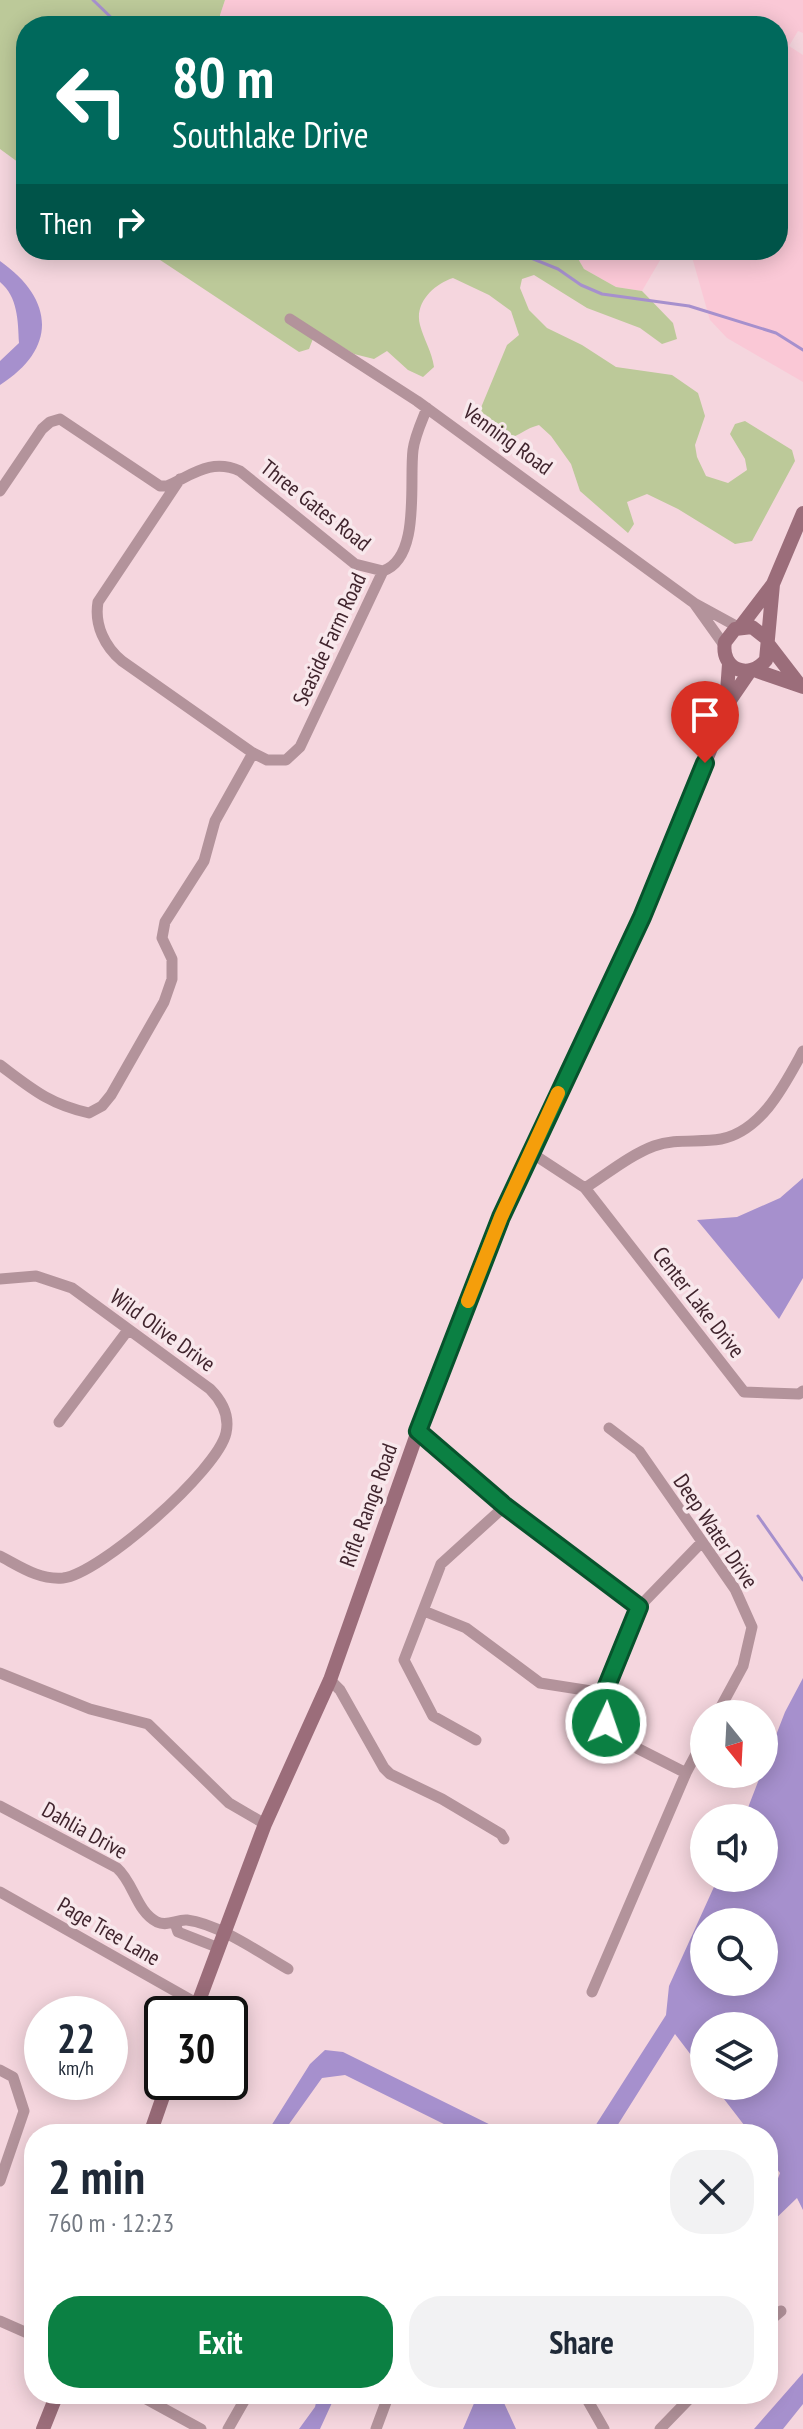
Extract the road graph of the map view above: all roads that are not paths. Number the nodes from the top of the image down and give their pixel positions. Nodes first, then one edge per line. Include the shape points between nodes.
1 (290, 319) dead end
2 (427, 408) junction
3 (180, 479) junction
4 (0, 491) edge
5 (803, 513) edge
6 (383, 571) junction
7 (773, 584) junction
8 (694, 603) junction
9 (740, 627) junction
10 (768, 641) junction
11 (724, 645) junction
12 (729, 664) junction
13 (752, 670) junction
14 (801, 686) edge
15 (726, 706) junction
16 (253, 753) junction
17 (803, 1051) edge
18 (0, 1065) edge
19 (530, 1152) junction
20 (585, 1188) junction
21 (0, 1279) edge
22 (128, 1330) junction
23 (802, 1397) edge
24 (59, 1422) dead end
25 (609, 1428) dead end
26 (418, 1431) junction
27 (505, 1506) junction
28 (701, 1543) junction
29 (0, 1556) edge
30 (639, 1607) junction
31 (424, 1611) junction
32 (0, 1673) edge
33 (330, 1680) junction
34 (604, 1693) junction
35 (725, 1700) edge
36 (476, 1740) dead end
37 (690, 1765) edge
38 (686, 1773) junction
39 (0, 1806) edge
40 (265, 1824) junction
41 (504, 1839) dead end
42 (0, 1892) edge
43 (222, 1941) junction
44 (288, 1969) dead end
45 (592, 1992) dead end
46 (174, 1996) edge
47 (201, 1996) edge
48 (0, 2070) edge
49 (162, 2100) edge
50 (153, 2124) edge
51 (0, 2181) edge
52 (781, 2311) dead end
53 (778, 2314) edge
54 (0, 2321) edge
55 (24, 2332) edge
56 (53, 2404) edge
57 (155, 2404) edge
58 (242, 2404) edge
59 (385, 2404) edge
60 (590, 2404) edge
61 (684, 2404) edge
62 (43, 2429) edge
63 (201, 2429) edge
64 (228, 2429) edge
65 (376, 2429) edge
66 (604, 2429) edge
67 (660, 2429) edge

1 - 2 street, Venning Road
2 - 6 street, Seaside Farm Road via 414,445 408,538 393,567
2 - 8 street, Venning Road
3 - 4 street, Three Gates Road via 167,486 153,484 57,419 42,429
3 - 6 street, Three Gates Road via 213,466 240,471 355,564
3 - 16 street, Seaside Farm Road via 98,602 102,635 122,661
5 - 7 main road
6 - 16 street, Seaside Farm Road via 300,747 279,761
7 - 9 main road
7 - 10 main road
8 - 9 street, Venning Road
8 - 11 street, Venning Road
9 - 10 main road via 756,628
9 - 11 main road
10 - 13 main road via 766,660
10 - 14 main road
11 - 12 main road
12 - 13 main road
12 - 15 main road, Rifle Range Road
13 - 14 main road
13 - 15 main road, Rifle Range Road
15 - 19 main road, Rifle Range Road via 642,917
16 - 18 street via 215,821 204,861 165,922 162,938 174,968 164,1002 111,1095 89,1113 47,1100
17 - 20 street via 782,1090 753,1124 723,1139 654,1146
19 - 20 street, Center Lake Drive
19 - 26 main road, Rifle Range Road
20 - 23 street, Center Lake Drive via 744,1392
21 - 22 street, Wild Olive Drive via 36,1276 72,1288
22 - 24 street
22 - 29 street, Wild Olive Drive via 220,1399 226,1432 219,1450 163,1512 83,1572 43,1578
25 - 28 street, Deep Water Drive via 639,1451
26 - 27 street
26 - 33 main road, Rifle Range Road
27 - 30 street
27 - 31 street via 441,1564
28 - 30 street
28 - 35 street, Deep Water Drive via 735,1589 752,1627 743,1666
30 - 34 street
31 - 34 street via 466,1628 540,1683
31 - 36 street via 404,1660 433,1716
32 - 40 street via 90,1709 148,1724 229,1803
33 - 40 main road, Rifle Range Road
33 - 41 street via 390,1774 453,1805
34 - 38 street via 606,1723 625,1742
37 - 38 street
38 - 45 street
39 - 43 street, Dahlia Drive via 117,1868 148,1915 164,1924 175,1923 178,1932
40 - 43 main road, Rifle Range Road
42 - 46 street, Page Tree Lane
43 - 44 street
43 - 47 main road, Rifle Range Road
48 - 51 street via 13,2077 24,2111
49 - 50 main road
52 - 53 street
54 - 55 street
56 - 62 main road
57 - 63 street
58 - 64 street
59 - 65 street
60 - 66 street
61 - 67 street

